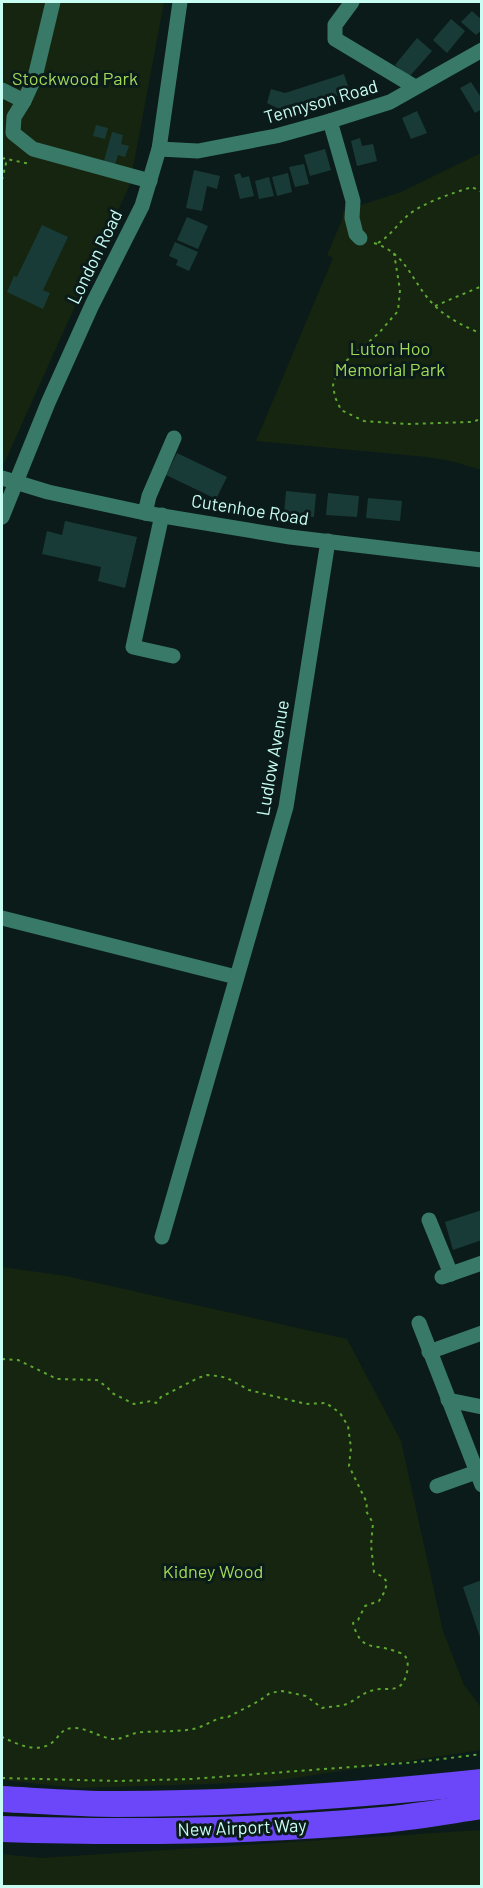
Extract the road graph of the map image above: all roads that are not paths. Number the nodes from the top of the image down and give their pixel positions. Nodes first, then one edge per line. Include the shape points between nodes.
1 (53, 2) edge
2 (180, 2) edge
3 (352, 2) edge
4 (482, 50) edge
5 (415, 87) junction
6 (2, 90) edge
7 (24, 101) junction
8 (330, 121) junction
9 (159, 149) junction
10 (150, 181) junction
11 (360, 238) road end
12 (174, 438) dead end
13 (8, 479) edge
14 (145, 513) junction
15 (162, 515) junction
16 (2, 517) edge
17 (328, 541) junction
18 (482, 560) edge
19 (173, 656) dead end
20 (2, 918) edge
21 (236, 977) junction
22 (429, 1220) dead end
23 (162, 1237) dead end
24 (482, 1263) edge
25 (419, 1323) dead end
26 (482, 1333) edge
27 (429, 1352) junction
28 (448, 1400) junction
29 (482, 1407) edge
30 (480, 1475) edge
31 (436, 1486) dead end
32 (482, 1768) edge
33 (482, 1782) edge
34 (393, 1791) junction
35 (2, 1799) edge
36 (482, 1806) edge
37 (482, 1819) edge
38 (383, 1820) junction
39 (2, 1828) edge

1 - 7 street via 35,77
2 - 9 street, London Road
3 - 5 street via 335,25 335,39
4 - 5 street, Tennyson Road
5 - 8 street, Tennyson Road via 390,102
6 - 7 street
7 - 10 street via 14,117 13,133 33,150
8 - 9 street, Tennyson Road via 198,151
8 - 11 street
9 - 10 street, London Road
10 - 13 street, London Road via 142,206
12 - 14 street
13 - 14 street, Cutenhoe Road
13 - 16 street, London Road
14 - 15 street, Cutenhoe Road
15 - 17 street, Cutenhoe Road
15 - 19 street via 133,647
17 - 18 street, Cutenhoe Road
17 - 21 street, Ludlow Avenue via 286,807
20 - 21 street
21 - 23 street, Ludlow Avenue
22 - 24 street via 447,1276
25 - 27 street
26 - 27 street
27 - 28 street
28 - 29 street
28 - 30 street
30 - 31 street
32 - 34 highway
33 - 34 highway, New Airport Way
34 - 35 highway, New Airport Way via 200,1803
36 - 38 highway, New Airport Way
37 - 38 highway
38 - 39 highway, New Airport Way via 273,1828 118,1832

